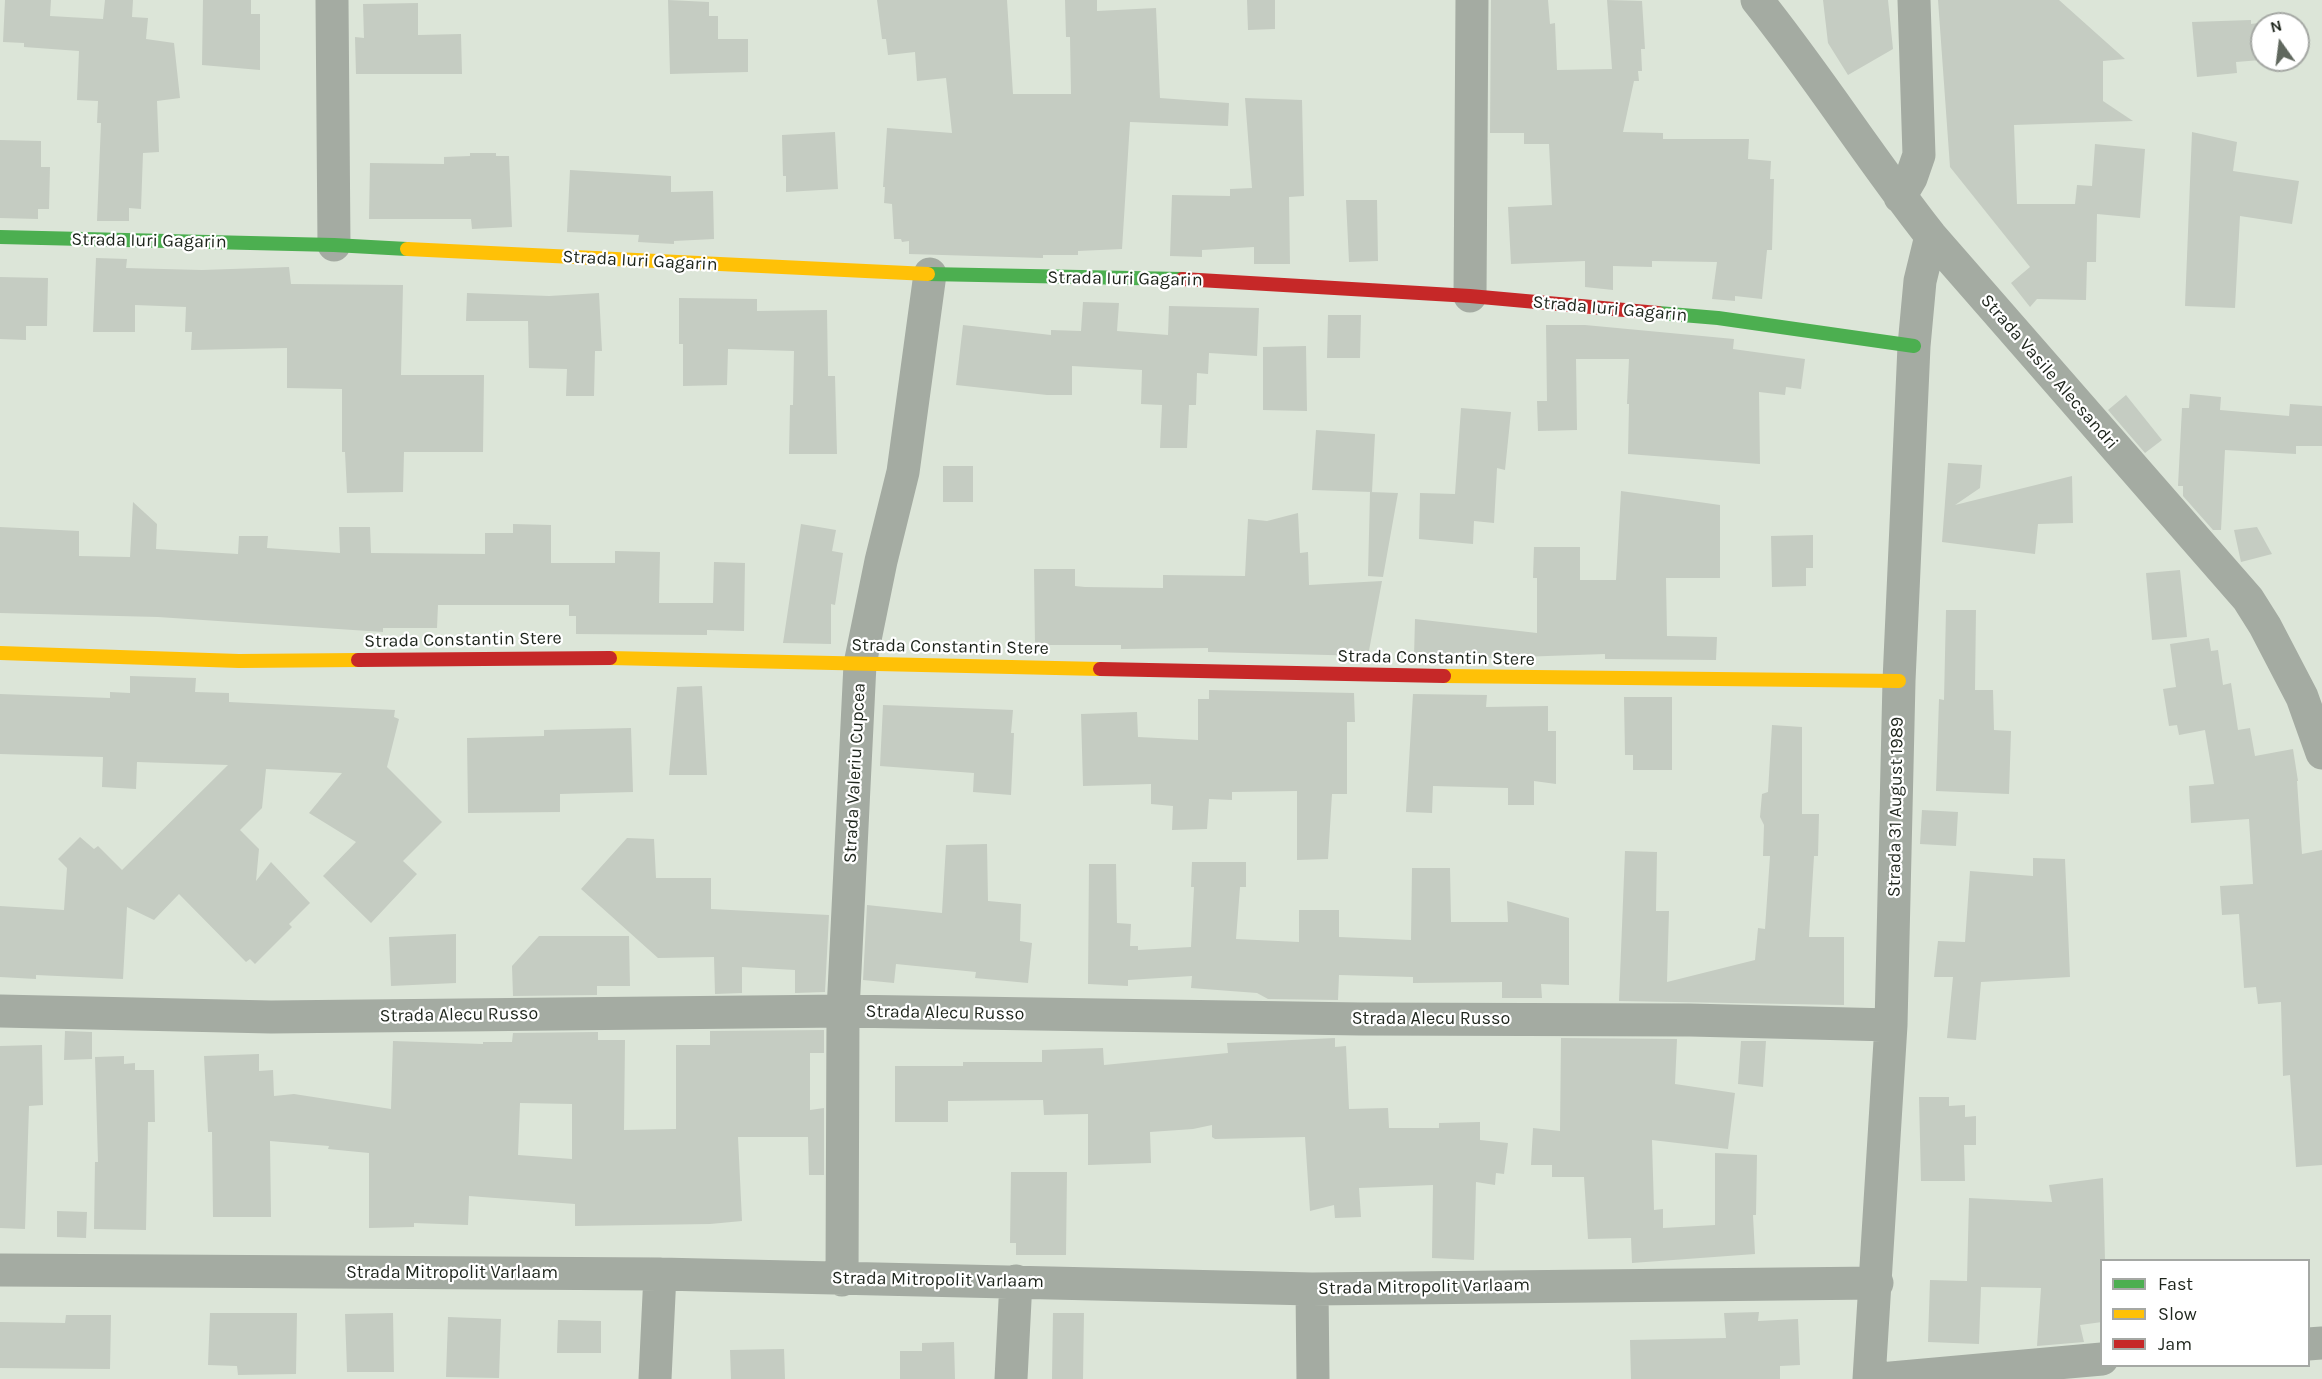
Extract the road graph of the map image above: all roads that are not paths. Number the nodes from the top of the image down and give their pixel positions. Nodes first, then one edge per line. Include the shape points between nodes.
1 (332, 0) edge
2 (1472, 0) edge
3 (1757, 0) edge
4 (1914, 0) edge
5 (1900, 197) junction
6 (1931, 236) junction
7 (0, 237) edge
8 (334, 244) junction
9 (930, 274) junction
10 (1470, 296) junction
11 (1914, 346) junction
12 (0, 653) edge
13 (860, 664) junction
14 (1899, 681) junction
15 (2322, 753) edge
16 (0, 1011) edge
17 (843, 1011) junction
18 (1891, 1025) junction
19 (0, 1270) edge
20 (660, 1274) junction
21 (842, 1280) junction
22 (1016, 1281) junction
23 (1877, 1283) junction
24 (1312, 1288) junction
25 (2084, 1367) edge
26 (655, 1379) edge
27 (1011, 1379) edge
28 (1314, 1379) edge
29 (1869, 1379) edge
30 (1880, 1379) edge

1 - 8 street
2 - 10 street
3 - 5 street, Strada Vasile Alecsandri via 1799,52
4 - 5 street via 1919,155
5 - 6 street, Strada Vasile Alecsandri
6 - 11 street, Strada 31 August 1989 via 1920,281
6 - 15 street, Strada Vasile Alecsandri via 2248,599 2302,697
7 - 8 street, Strada Iuri Gagarin
8 - 9 street, Strada Iuri Gagarin
9 - 10 street, Strada Iuri Gagarin via 1207,280
9 - 13 street, Strada Valeriu Cupcea via 903,472
10 - 11 street, Strada Iuri Gagarin via 1718,318
11 - 14 street, Strada 31 August 1989
12 - 13 street, Strada Constantin Stere via 239,661 579,657
13 - 14 street, Strada Constantin Stere
13 - 17 street, Strada Valeriu Cupcea
14 - 18 street, Strada 31 August 1989
16 - 17 street, Strada Alecu Russo via 264,1017
17 - 18 street, Strada Alecu Russo
17 - 21 street, Strada Valeriu Cupcea
18 - 23 street, Strada 31 August 1989
19 - 20 street, Strada Mitropolit Varlaam
20 - 21 street, Strada Mitropolit Varlaam
20 - 26 street
21 - 22 street, Strada Mitropolit Varlaam
22 - 24 street, Strada Mitropolit Varlaam
22 - 27 street
23 - 24 street, Strada Mitropolit Varlaam
23 - 29 street, Strada 31 August 1989
24 - 28 street
25 - 30 street

